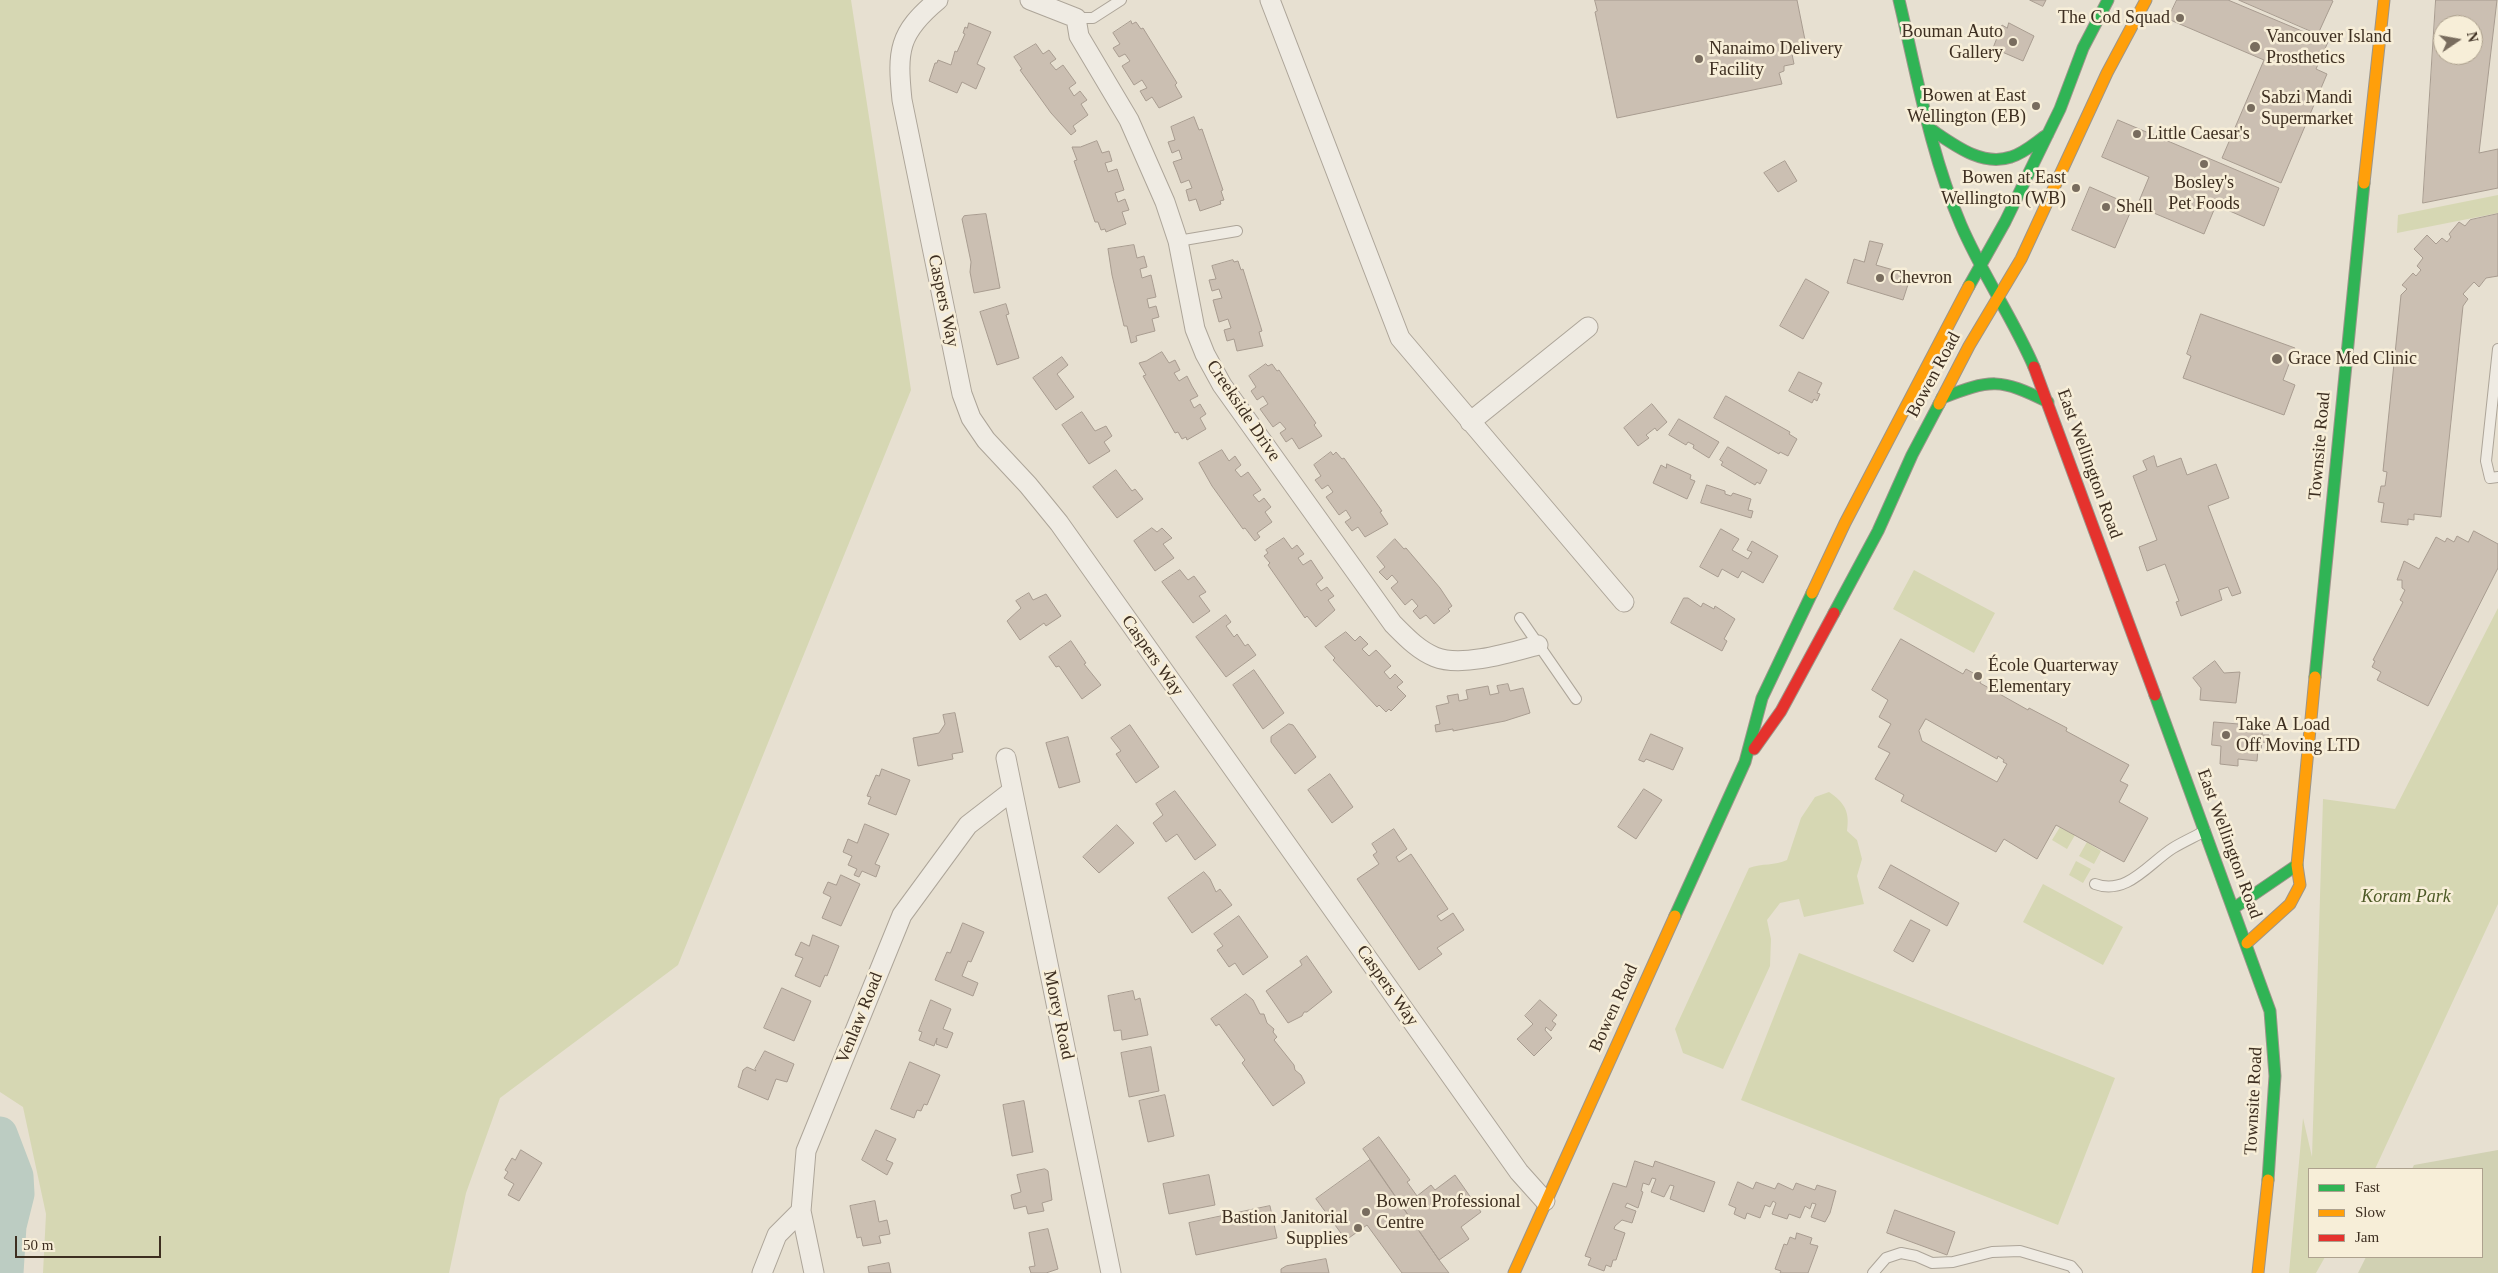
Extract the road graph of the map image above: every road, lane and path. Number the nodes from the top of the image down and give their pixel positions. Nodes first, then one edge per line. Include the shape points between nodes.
1 (938, 0) edge
2 (1030, 0) edge
3 (1121, 0) edge
4 (1270, 0) edge
5 (1899, 0) edge
6 (2108, 0) edge
7 (2146, 0) edge
8 (2384, 0) edge
9 (1076, 18) junction
10 (1929, 128) junction
11 (2048, 134) junction
12 (1237, 231) dead end
13 (1178, 241) junction
14 (1982, 263) junction
15 (1999, 296) junction
16 (1588, 327) dead end
17 (2498, 349) edge
18 (1942, 398) junction
19 (2048, 402) junction
20 (1470, 422) junction
21 (2498, 477) edge
22 (1624, 602) dead end
23 (1520, 618) dead end
24 (1538, 645) junction
25 (1576, 699) dead end
26 (1006, 758) dead end
27 (1745, 762) junction
28 (1012, 791) junction
29 (2206, 831) junction
30 (2297, 865) junction
31 (2095, 884) dead end
32 (2234, 908) junction
33 (2247, 943) junction
34 (1545, 1201) junction
35 (801, 1211) junction
36 (1513, 1271) edge
37 (762, 1273) edge
38 (814, 1273) edge
39 (1111, 1273) edge
40 (1873, 1273) edge
41 (2077, 1273) edge
42 (2258, 1273) edge

1 - 34 street, Caspers Way via 914,21 900,52 902,100 962,394 971,418 1058,523 1519,1172
2 - 9 street
3 - 9 lane via 1093,18
4 - 20 street via 1400,338
5 - 10 main road, East Wellington Road
6 - 11 main road, Bowen Road via 2083,48
7 - 15 main road, Bowen Road via 2107,73 2021,259
8 - 30 main road, Townsite Road via 2357,242
9 - 13 street, Creekside Drive via 1079,36 1140,143
10 - 11 main road via 1971,154 1986,159 2013,156
10 - 14 main road, East Wellington Road via 1961,224
11 - 14 main road, Bowen Road
12 - 13 lane
13 - 24 street, Creekside Drive via 1195,328 1222,385 1393,624 1415,646 1437,658 1489,658
14 - 15 main road, East Wellington Road
14 - 27 main road, Bowen Road via 1849,515 1793,632 1762,698
15 - 18 main road, Bowen Road
15 - 19 main road, East Wellington Road via 2021,336
16 - 20 street
17 - 21 lane via 2486,462 2490,478
18 - 19 main road via 1996,380 2010,383
18 - 27 main road, Bowen Road via 1878,531 1781,711
19 - 29 main road, East Wellington Road
20 - 22 street
23 - 24 lane
24 - 25 lane
26 - 28 street, Morey Road
27 - 34 main road, Bowen Road
28 - 35 street, Venlaw Road via 968,825 902,915 806,1151
28 - 39 street, Morey Road
29 - 31 lane via 2172,848 2126,883 2106,888
29 - 32 main road, East Wellington Road
30 - 32 main road
30 - 33 main road, Townsite Road via 2300,885 2290,904
32 - 33 main road, East Wellington Road
33 - 42 main road, Townsite Road via 2270,1011 2275,1045 2275,1092
34 - 36 main road, Bowen Road
35 - 37 street via 777,1235
35 - 38 street, Venlaw Road
40 - 41 lane via 1886,1258 1901,1253 1932,1263 1953,1262 1992,1252 2020,1251 2070,1266

